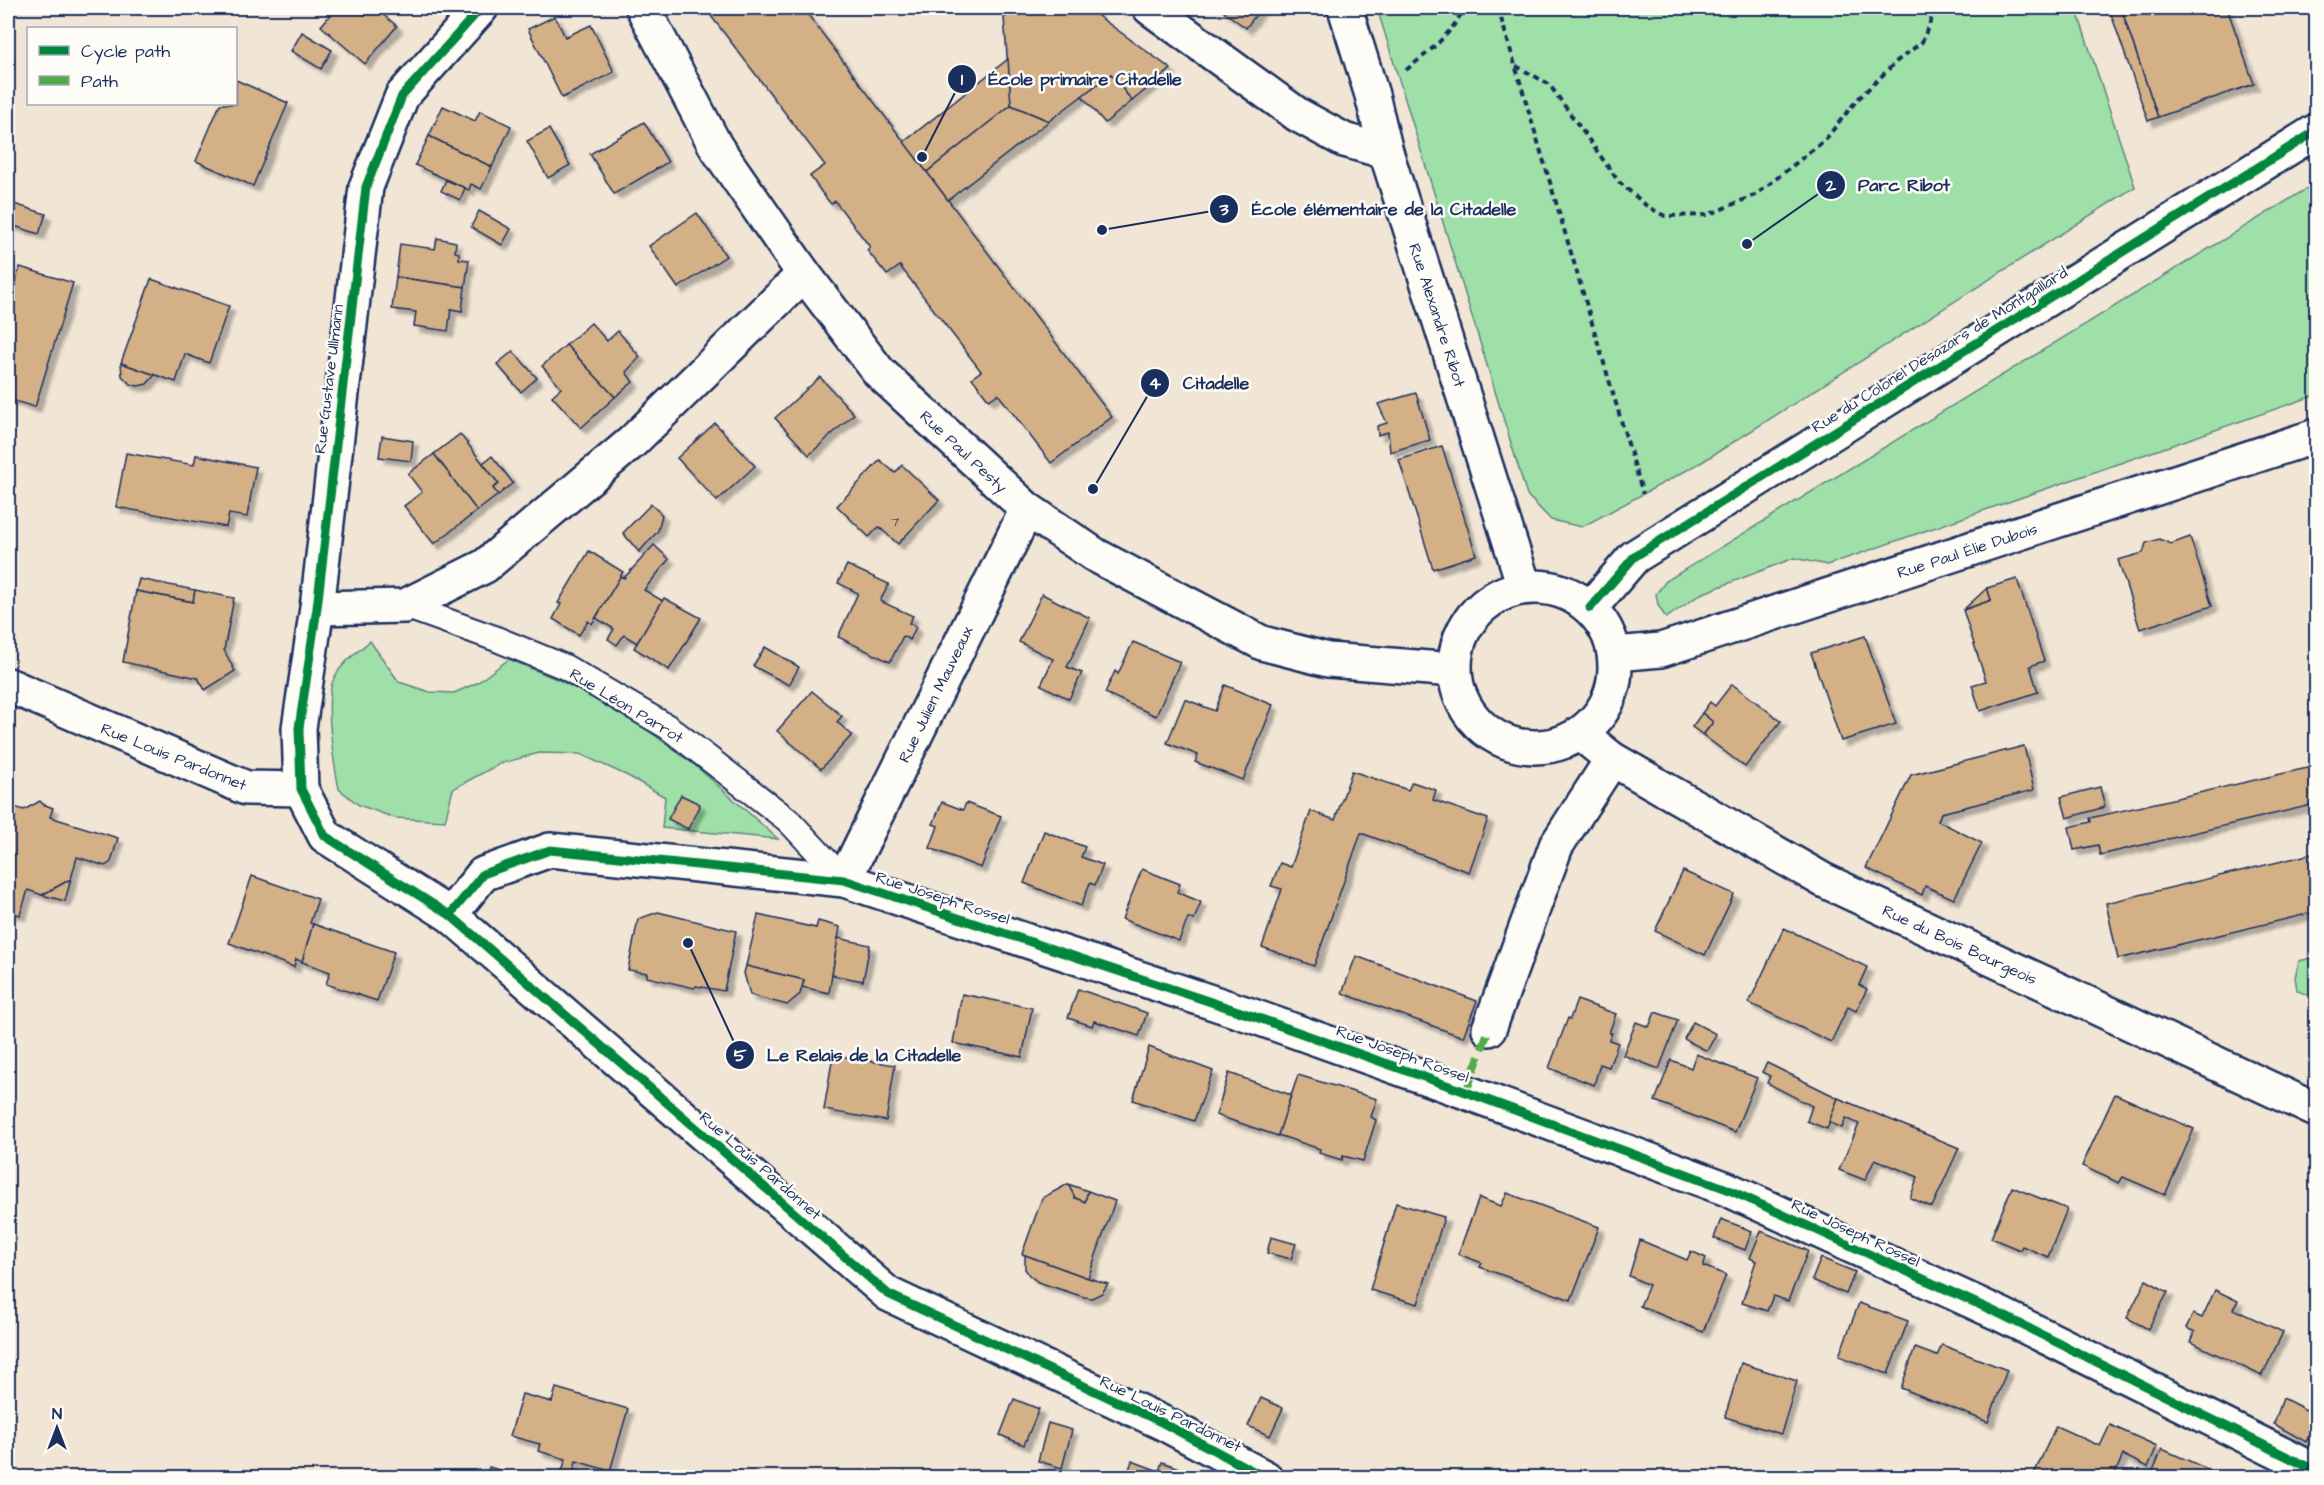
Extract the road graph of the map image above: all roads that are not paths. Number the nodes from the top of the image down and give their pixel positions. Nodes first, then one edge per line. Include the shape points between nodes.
1 (481, 8) edge
2 (643, 8) edge
3 (1150, 8) edge
4 (1345, 8) edge
5 (2316, 131) edge
6 (1386, 152) junction
7 (804, 274) junction
8 (2316, 436) edge
9 (1027, 509) junction
10 (1524, 586) junction
11 (405, 606) junction
12 (317, 608) junction
13 (1590, 608) junction
14 (1615, 654) junction
15 (1454, 670) junction
16 (8, 685) edge
17 (1581, 734) junction
18 (1612, 759) junction
19 (301, 789) junction
20 (844, 880) junction
21 (450, 915) junction
22 (1489, 1029) dead end
23 (2316, 1110) edge
24 (2316, 1471) edge
25 (1266, 1478) edge

1 - 12 street, Rue Gustave Ullmann via 402,96 366,187
2 - 7 street, Rue Paul Pesty via 716,147
3 - 6 street via 1298,116 1344,140
4 - 6 street, Rue Alexandre Ribot
5 - 13 street, Rue du Colonel Desazars de Montgaillard via 1634,557
6 - 10 street, Rue Alexandre Ribot
7 - 9 street, Rue Paul Pesty via 879,372
7 - 11 street, Rue Léon Parrot via 632,442 485,566
8 - 14 street, Rue Paul Élie Dubois via 1661,650
9 - 15 street, Rue Paul Pesty via 1095,555 1262,643 1328,660
9 - 20 street, Rue Julien Mauveaux
10 - 13 street via 1548,587 1571,595
10 - 15 street via 1481,606 1465,625 1456,646
11 - 12 street, Rue Léon Parrot
11 - 20 lane, Rue Léon Parrot via 565,668 668,727 789,821
12 - 19 street, Rue Gustave Ullmann via 299,728
13 - 14 street via 1606,629
14 - 17 street via 1615,677 1609,699
15 - 17 street via 1458,694 1470,716 1488,733 1510,744 1534,748 1559,744
16 - 19 street, Rue Louis Pardonnet via 246,788
17 - 18 street, Rue du Bois Bourgeois
18 - 22 street via 1556,846
18 - 23 street, Rue du Bois Bourgeois via 1823,880
19 - 21 street, Rue Louis Pardonnet via 325,836
20 - 21 street, Rue Joseph Rossel via 550,850 483,874
20 - 24 street, Rue Joseph Rossel via 1250,1015 1727,1189 2002,1315
21 - 25 street, Rue Louis Pardonnet via 888,1294 1163,1423

